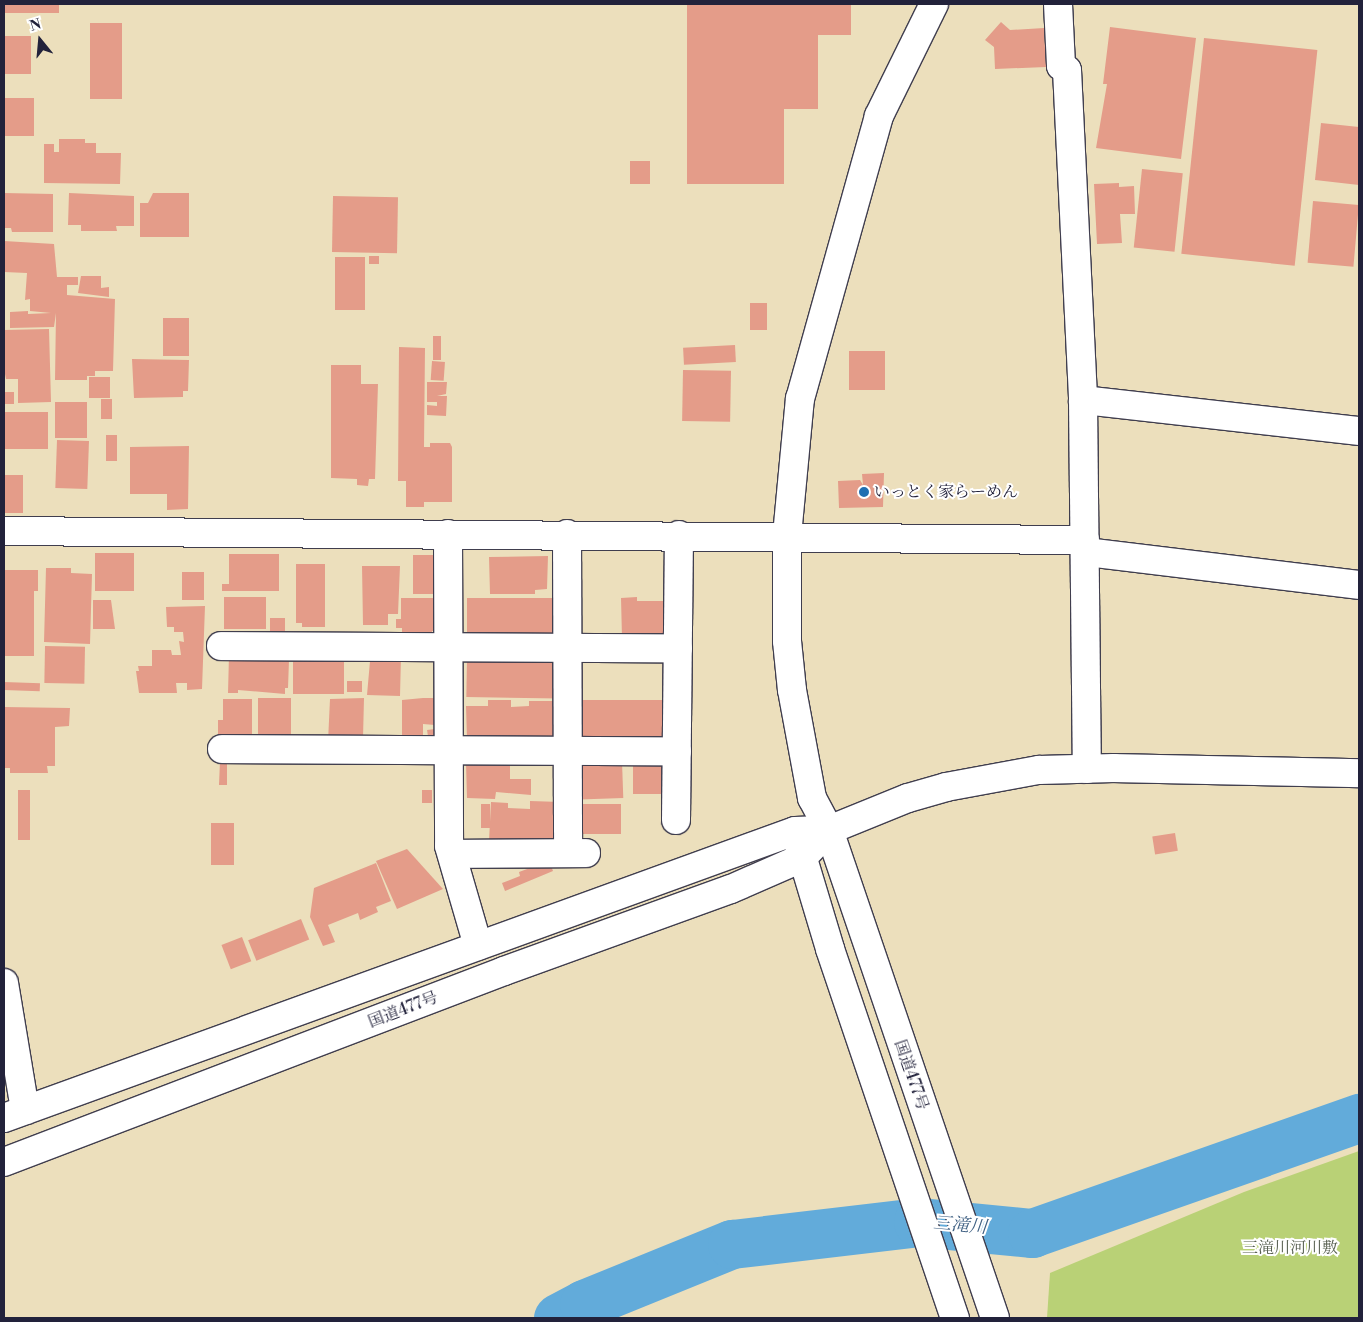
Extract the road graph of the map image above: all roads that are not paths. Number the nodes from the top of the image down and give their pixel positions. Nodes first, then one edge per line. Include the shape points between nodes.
1 (934, 4) edge
2 (1058, 4) edge
3 (1083, 400) junction
4 (1359, 431) edge
5 (4, 531) edge
6 (448, 534) junction
7 (567, 534) junction
8 (679, 535) junction
9 (787, 536) junction
10 (1086, 546) junction
11 (1359, 585) edge
12 (221, 646) dead end
13 (449, 647) junction
14 (567, 648) junction
15 (678, 648) junction
16 (222, 749) dead end
17 (449, 750) junction
18 (566, 751) junction
19 (677, 751) junction
20 (1086, 769) junction
21 (1359, 773) edge
22 (812, 798) junction
23 (676, 820) dead end
24 (829, 830) junction
25 (795, 831) junction
26 (452, 854) junction
27 (802, 858) junction
28 (478, 946) junction
29 (4, 983) edge
30 (334, 1036) junction
31 (14, 1114) edge
32 (4, 1162) edge
33 (955, 1318) edge
34 (995, 1318) edge

1 - 9 main road via 879,116 800,398
2 - 3 main road via 1062,66 1067,70
3 - 4 main road
3 - 10 main road
5 - 6 main road
6 - 7 main road
6 - 13 main road
7 - 8 main road
7 - 14 main road
8 - 9 main road
8 - 15 main road
9 - 10 main road
9 - 22 main road via 787,641 792,690
10 - 11 main road
10 - 20 main road
12 - 13 main road
13 - 14 main road
13 - 17 main road
14 - 15 main road
14 - 18 main road
15 - 19 main road
16 - 17 main road
17 - 18 main road
17 - 26 main road
18 - 19 main road
18 - 26 main road via 578,853
19 - 23 main road
20 - 21 main road
20 - 24 main road via 1039,770 946,787 908,798
22 - 24 main road
22 - 25 main road
24 - 25 main road
24 - 27 main road, 国道477号
24 - 34 main road, 国道477号
25 - 27 main road
25 - 28 main road
26 - 28 main road
27 - 30 main road, 国道477号 via 731,890
27 - 33 main road
28 - 31 main road
29 - 31 main road
30 - 31 main road via 180,1077 65,1122
30 - 32 main road, 国道477号

